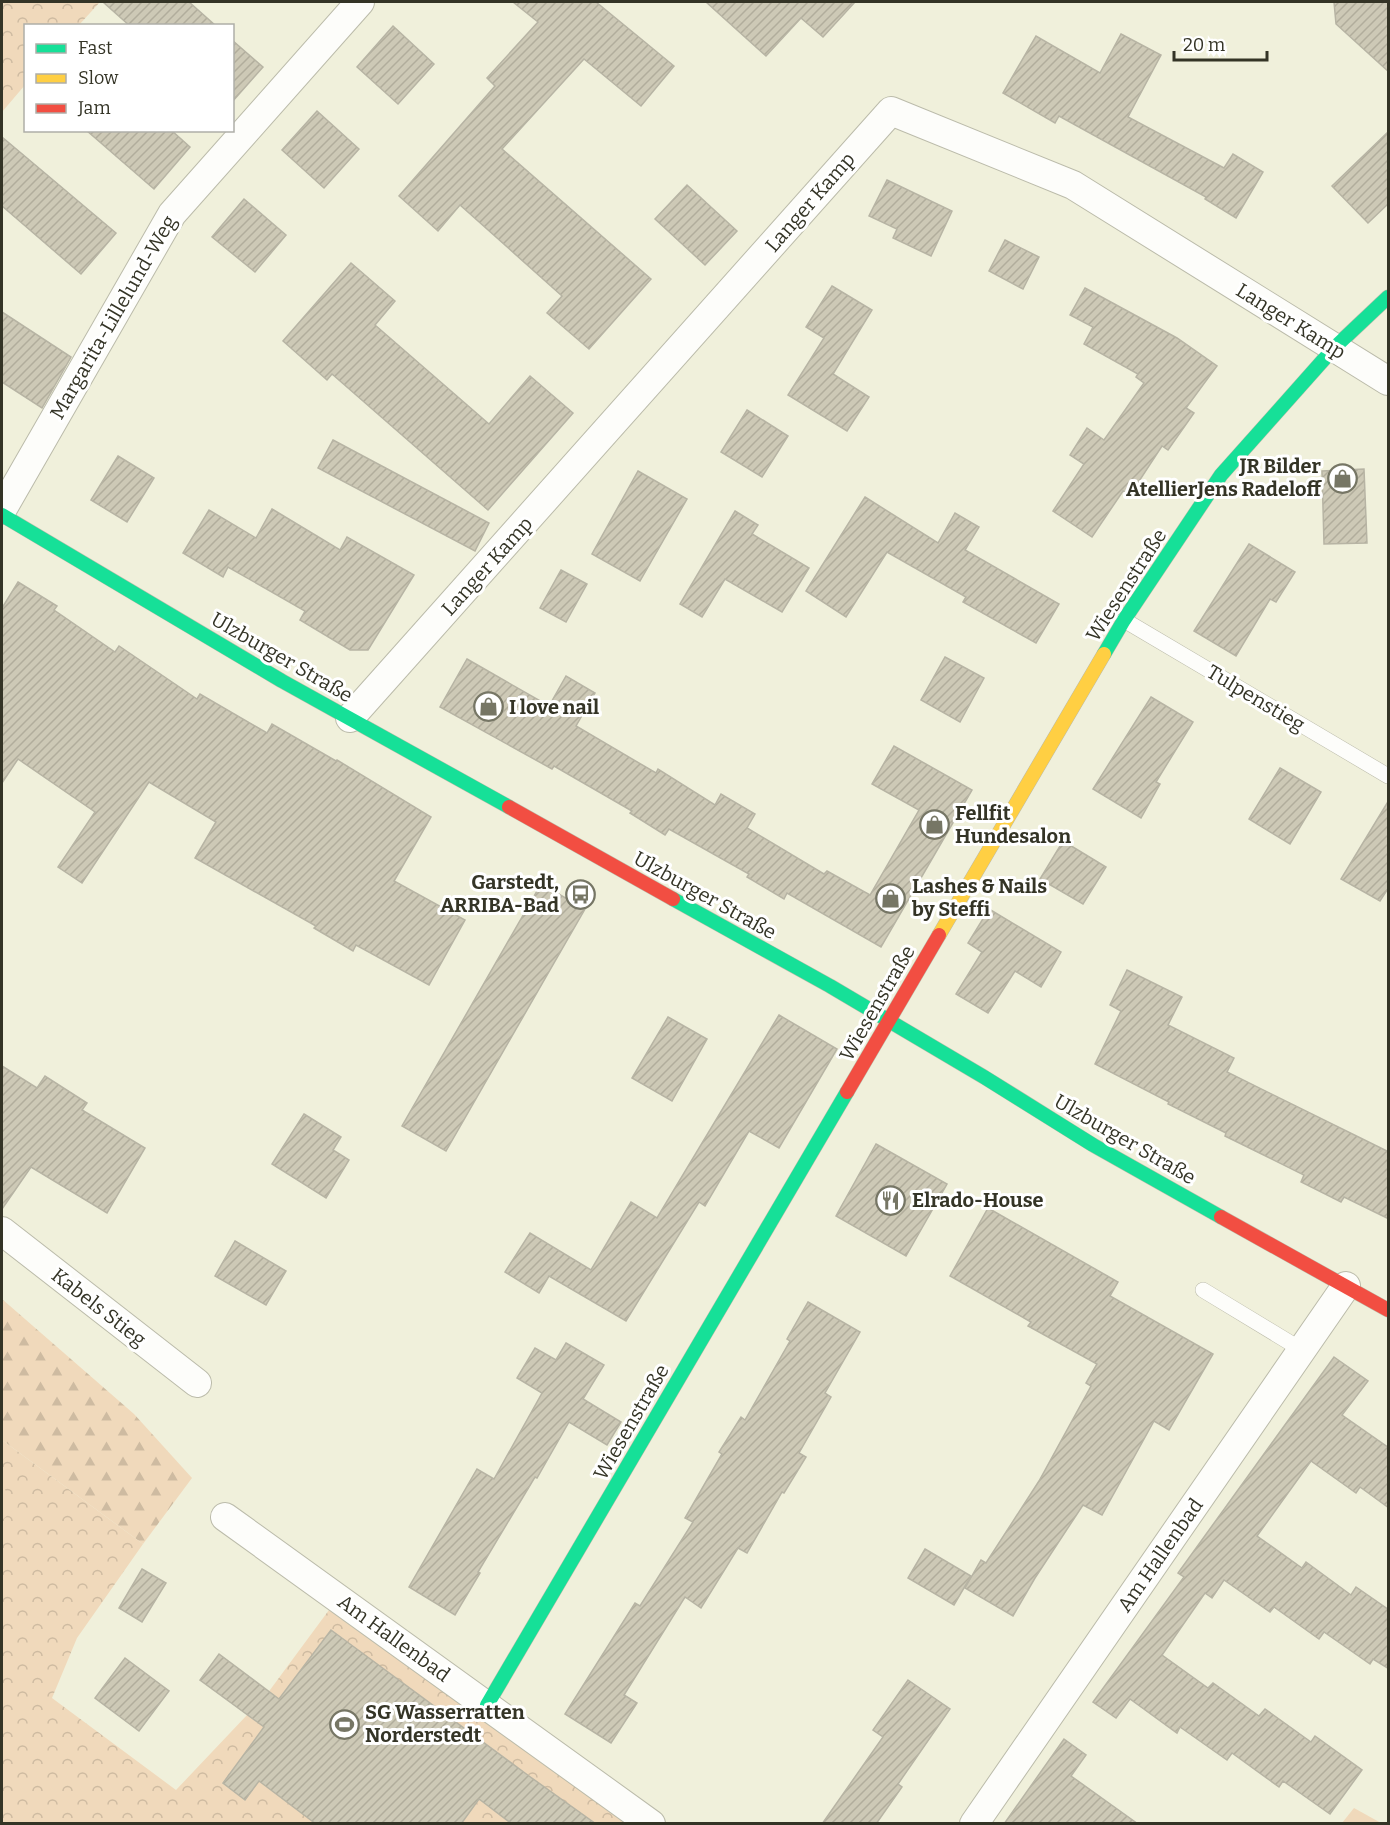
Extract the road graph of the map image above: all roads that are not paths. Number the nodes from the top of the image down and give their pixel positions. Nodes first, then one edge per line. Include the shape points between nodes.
1 (360, 2) edge
2 (1389, 297) edge
3 (1334, 348) junction
4 (1389, 381) edge
5 (2, 510) edge
6 (2, 515) edge
7 (1124, 620) junction
8 (350, 718) junction
9 (1389, 776) edge
10 (889, 1021) junction
11 (2, 1231) edge
12 (1346, 1286) junction
13 (1203, 1290) dead end
14 (1389, 1310) edge
15 (1302, 1350) junction
16 (197, 1383) dead end
17 (225, 1517) dead end
18 (487, 1705) junction
19 (651, 1824) edge
20 (974, 1824) edge

1 - 5 street, Margarita-Lillelund-Weg via 172,214
2 - 3 street, Wiesenstraße
3 - 4 street, Langer Kamp
3 - 7 street, Wiesenstraße via 1221,475
3 - 8 street, Langer Kamp via 1073,185 891,111
6 - 8 street, Ulzburger Straße
7 - 9 lane, Tulpenstieg
7 - 10 street, Wiesenstraße
8 - 10 street, Ulzburger Straße
10 - 12 street, Ulzburger Straße via 1093,1145
10 - 18 street, Wiesenstraße
11 - 16 street, Kabels Stieg
12 - 14 street, Ulzburger Straße
12 - 15 street, Am Hallenbad
13 - 15 lane
15 - 20 street, Am Hallenbad
17 - 18 street, Am Hallenbad
18 - 19 street, Am Hallenbad

